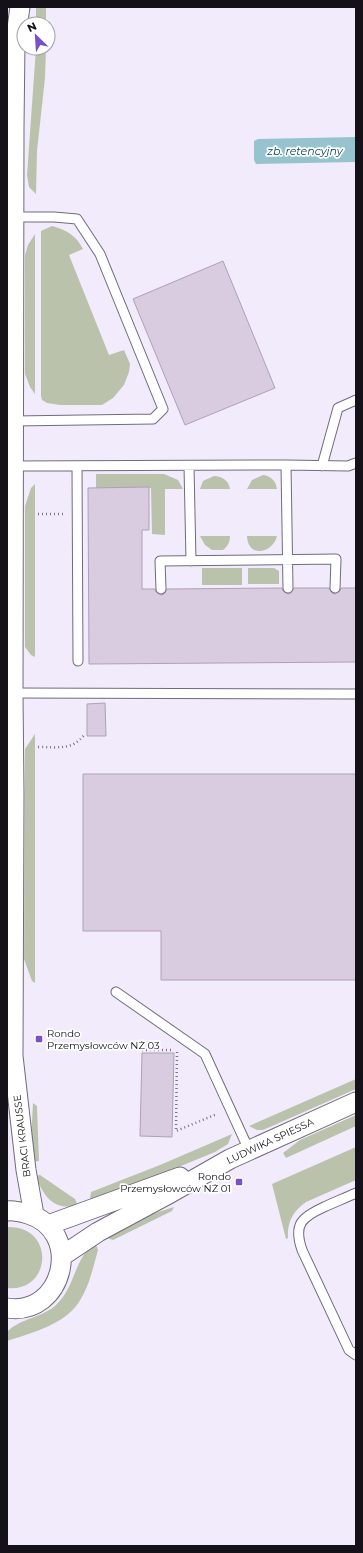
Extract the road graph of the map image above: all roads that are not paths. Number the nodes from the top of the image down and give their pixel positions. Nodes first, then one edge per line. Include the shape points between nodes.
1 (20, 7) edge
2 (7, 16) edge
3 (15, 42) junction
4 (14, 217) junction
5 (10, 339) edge
6 (10, 375) edge
7 (356, 400) edge
8 (14, 421) junction
9 (356, 463) edge
10 (286, 465) junction
11 (14, 466) junction
12 (78, 466) junction
13 (189, 466) junction
14 (322, 466) junction
15 (287, 560) junction
16 (191, 561) junction
17 (288, 588) dead end
18 (335, 588) dead end
19 (161, 589) dead end
20 (78, 661) dead end
21 (13, 693) junction
22 (356, 694) edge
23 (11, 794) edge
24 (116, 992) dead end
25 (13, 1056) junction
26 (356, 1102) edge
27 (7, 1112) edge
28 (249, 1150) junction
29 (230, 1158) junction
30 (356, 1193) edge
31 (7, 1211) edge
32 (41, 1220) junction
33 (62, 1256) junction
34 (8, 1311) edge
35 (356, 1356) edge

1 - 3 street, BRACI KRAUSSE
2 - 3 street, BRACI KRAUSSE
3 - 4 street, BRACI KRAUSSE
4 - 5 street, BRACI KRAUSSE
4 - 8 lane via 77,219 100,254 163,409 153,419
5 - 6 street, BRACI KRAUSSE
6 - 8 street, BRACI KRAUSSE
7 - 14 lane via 338,408
8 - 11 street, BRACI KRAUSSE
9 - 14 lane via 348,466
10 - 13 lane
10 - 14 lane
10 - 15 lane
11 - 12 lane
11 - 21 street, BRACI KRAUSSE
12 - 13 lane
12 - 20 lane
13 - 16 lane
15 - 16 lane
15 - 17 lane
15 - 18 lane via 336,559
16 - 19 lane via 160,561
21 - 22 lane
21 - 23 street, BRACI KRAUSSE
23 - 25 street, BRACI KRAUSSE
24 - 28 lane via 205,1054
25 - 27 street, BRACI KRAUSSE
25 - 32 street, BRACI KRAUSSE via 26,1170
26 - 28 street, LUDWIKA SPIESSA
28 - 29 street, LUDWIKA SPIESSA
29 - 32 street
29 - 33 street, LUDWIKA SPIESSA via 98,1232
30 - 35 lane via 309,1214 301,1222 298,1236 302,1250 349,1350
31 - 32 street via 22,1212
32 - 33 street via 58,1240
33 - 34 street via 62,1268 52,1290 34,1304

